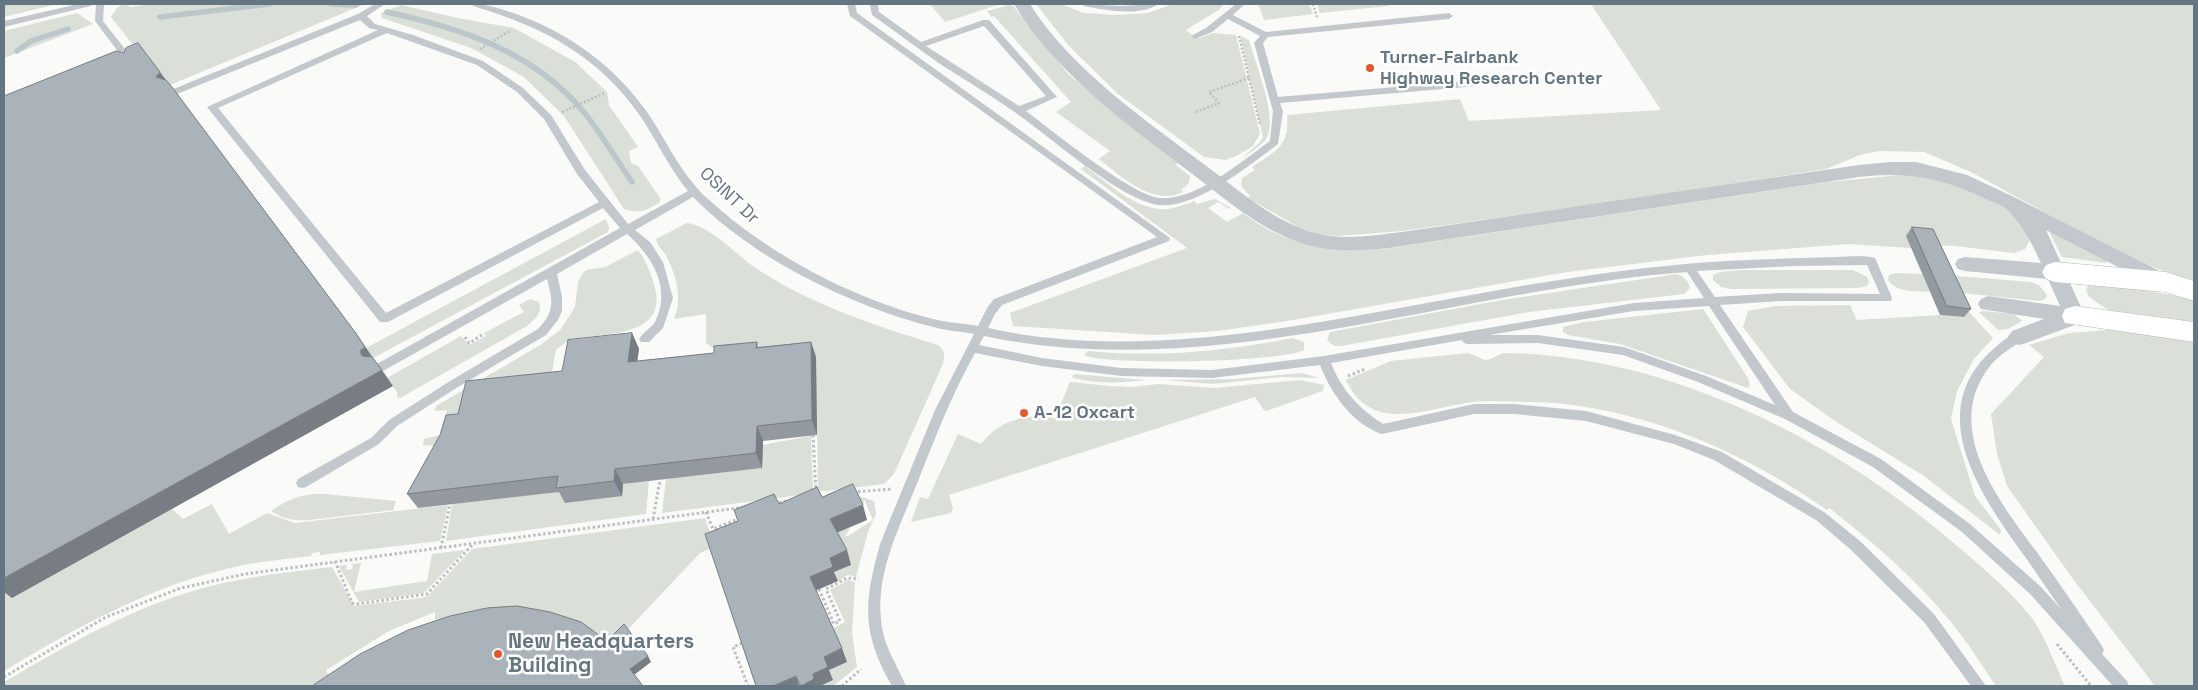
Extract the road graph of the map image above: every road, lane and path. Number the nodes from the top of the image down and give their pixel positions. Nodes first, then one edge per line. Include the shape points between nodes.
1 (88, 4) edge
2 (100, 4) edge
3 (381, 4) edge
4 (476, 4) edge
5 (851, 4) edge
6 (874, 4) edge
7 (1022, 4) edge
8 (1087, 4) edge
9 (1154, 4) edge
10 (1240, 4) edge
11 (1227, 15) junction
12 (361, 16) junction
13 (1449, 16) dead end
14 (4, 24) edge
15 (386, 30) junction
16 (512, 30) dead end
17 (1265, 35) junction
18 (1195, 36) dead end
19 (1238, 36) dead end
20 (920, 45) junction
21 (480, 48) dead end
22 (133, 66) edge
23 (1266, 73) junction
24 (1248, 78) junction
25 (1477, 83) dead end
26 (174, 92) edge
27 (605, 93) dead end
28 (1275, 100) junction
29 (566, 110) dead end
30 (1018, 110) junction
31 (1196, 112) dead end
32 (1260, 128) dead end
33 (1215, 182) junction
34 (694, 192) junction
35 (2008, 201) junction
36 (605, 202) junction
37 (627, 229) junction
38 (1966, 264) dead end
39 (1689, 267) junction
40 (551, 272) junction
41 (2055, 272) junction
42 (2166, 282) junction
43 (2194, 290) edge
44 (1711, 300) junction
45 (1988, 304) dead end
46 (2076, 316) junction
47 (982, 330) junction
48 (2194, 332) edge
49 (461, 333) dead end
50 (482, 335) dead end
51 (2019, 337) joint
52 (645, 339) dead end
53 (1436, 340) junction
54 (971, 348) junction
55 (1324, 360) junction
56 (379, 368) edge
57 (1789, 416) junction
58 (813, 436) edge
59 (660, 480) edge
60 (302, 484) dead end
61 (893, 488) dead end
62 (844, 493) edge
63 (816, 497) edge
64 (788, 501) edge
65 (770, 503) edge
66 (450, 504) edge
67 (752, 506) edge
68 (706, 512) junction
69 (653, 519) junction
70 (728, 523) junction
71 (745, 523) edge
72 (731, 531) edge
73 (473, 544) junction
74 (441, 548) junction
75 (335, 561) junction
76 (859, 579) dead end
77 (819, 589) edge
78 (742, 643) edge
79 (861, 669) dead end
80 (4, 677) edge
81 (748, 686) edge
82 (842, 686) edge
83 (899, 686) edge
84 (1979, 686) edge
85 (2122, 686) edge

1 - 14 lane
2 - 22 lane via 99,21
3 - 12 lane
4 - 34 lane, OSINT Dr via 513,14 549,30 594,59 623,86
5 - 47 lane via 853,14 1165,238 998,302 987,314
6 - 20 lane via 875,13
7 - 33 street via 1075,69 1123,114
8 - 9 lane via 1127,8
10 - 11 lane
11 - 17 lane
11 - 18 lane via 1209,30
12 - 15 lane via 372,26
12 - 26 lane
13 - 17 lane
15 - 36 lane via 480,63 520,90 548,118 581,172
15 - 36 lane via 212,107 384,319
16 - 21 path
17 - 23 lane via 1258,43
19 - 24 path
20 - 30 lane
20 - 30 lane via 986,22 1052,97
23 - 24 path
23 - 28 lane
24 - 31 path via 1209,92 1219,103
24 - 32 path
25 - 28 lane
27 - 29 path
28 - 33 lane via 1278,110 1274,142
30 - 33 lane via 1126,188 1157,202 1196,194
33 - 35 street via 1277,225 1310,238 1349,245 1877,168 1910,168 1943,174
34 - 37 lane
34 - 47 lane, OSINT Dr via 779,260 829,285 932,323
35 - 41 street via 2037,231
35 - 42 street via 2137,270
36 - 37 lane
37 - 40 lane
37 - 52 lane via 646,244 658,262 668,298 659,325
38 - 41 street
39 - 44 lane
39 - 44 lane, OSINT Dr via 1755,262 1872,262 1887,298
39 - 47 lane, OSINT Dr via 1567,282 1270,334 1208,341 1079,343 1013,338
40 - 56 lane
40 - 60 lane via 558,305 554,320 542,332 454,384 393,423 374,441
41 - 42 highway
41 - 46 street
42 - 43 highway
44 - 53 lane via 1558,318
44 - 57 lane
45 - 46 street
46 - 48 highway
46 - 51 street
47 - 54 lane
49 - 50 path via 469,344
51 - 85 lane via 1991,356 1977,374 1968,396 1969,444 1978,473 1993,501
53 - 55 lane
53 - 57 lane via 1538,339 1624,351 1702,379
54 - 55 lane via 1042,362 1121,372 1212,374
54 - 83 lane via 886,544 878,570 873,602 875,638
55 - 84 lane via 1341,396 1382,429 1474,409 1514,409 1586,416 1675,440 1718,456 1820,516 1855,545 1930,618
57 - 85 lane via 1877,463 1966,528 2035,590
58 - 63 path
59 - 69 path
61 - 62 path
64 - 65 path
66 - 74 path
67 - 68 path
68 - 69 path
68 - 70 path via 713,530
69 - 73 path
70 - 71 path via 743,517
70 - 72 path
73 - 74 path
73 - 75 path via 427,594 356,604 352,603 345,589
74 - 75 path
75 - 80 path via 245,574 182,588 106,617
76 - 77 path via 847,578 826,589 840,621 834,624
78 - 81 path via 734,647
79 - 82 path

